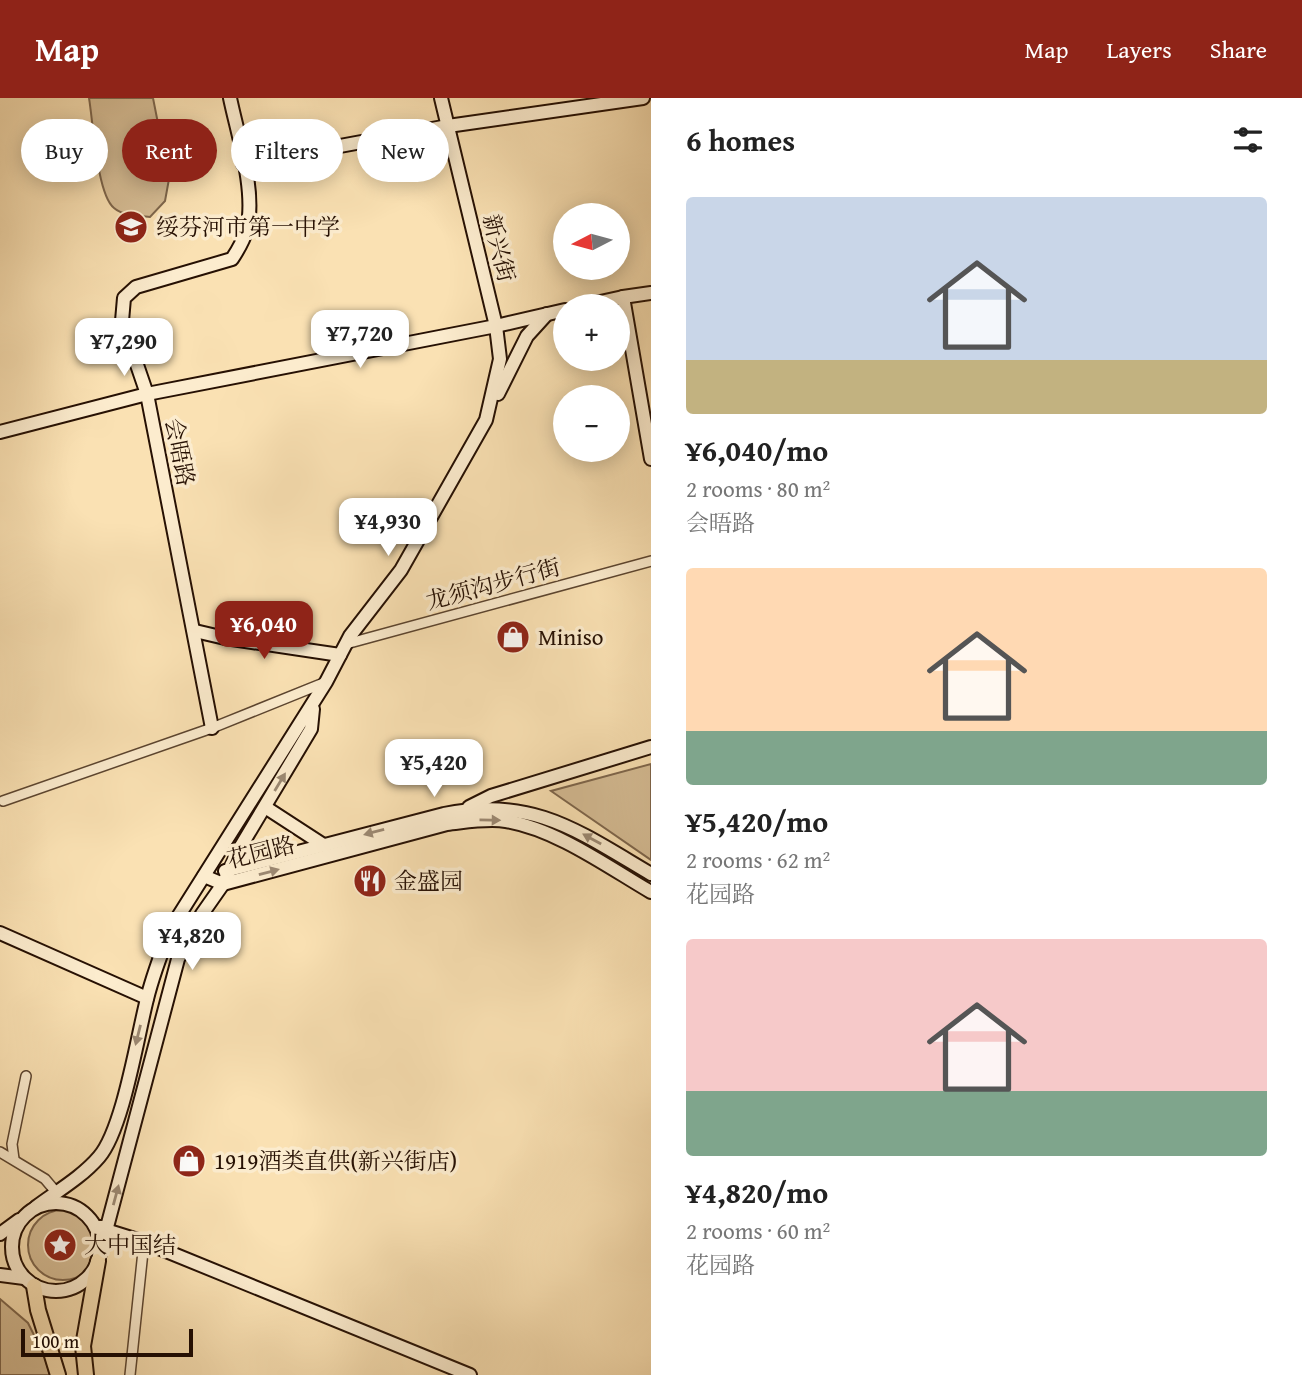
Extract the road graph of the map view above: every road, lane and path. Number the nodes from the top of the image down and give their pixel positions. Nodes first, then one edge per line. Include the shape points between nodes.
1 (230, 98) edge
2 (441, 98) edge
3 (643, 98) edge
4 (234, 119) edge
5 (446, 119) edge
6 (449, 126) edge
7 (449, 130) edge
8 (247, 182) edge
9 (651, 293) edge
10 (630, 295) edge
11 (553, 313) edge
12 (547, 314) junction
13 (496, 326) junction
14 (630, 337) edge
15 (147, 394) junction
16 (486, 420) junction
17 (0, 432) edge
18 (651, 459) edge
19 (651, 561) edge
20 (195, 631) junction
21 (343, 650) junction
22 (327, 682) junction
23 (313, 704) junction
24 (212, 728) junction
25 (651, 747) edge
26 (3, 801) dead end
27 (265, 807) junction
28 (462, 810) junction
29 (325, 846) junction
30 (230, 869) junction
31 (651, 874) edge
32 (204, 876) junction
33 (223, 884) junction
34 (651, 892) edge
35 (0, 933) edge
36 (147, 998) junction
37 (26, 1076) dead end
38 (0, 1152) edge
39 (14, 1159) junction
40 (56, 1192) junction
41 (36, 1207) junction
42 (22, 1217) junction
43 (103, 1228) junction
44 (0, 1234) edge
45 (144, 1241) junction
46 (98, 1261) junction
47 (0, 1275) edge
48 (29, 1282) junction
49 (58, 1375) edge
50 (86, 1375) edge
51 (130, 1375) edge
52 (470, 1375) edge

1 - 4 main road, 会晤路
2 - 5 main road, 新兴街
3 - 6 main road
7 - 13 main road, 新兴街
8 - 15 main road, 会晤路 via 247,228 232,258 136,287 124,299 122,321
9 - 10 main road
11 - 12 main road
12 - 13 main road
12 - 16 main road via 522,345
13 - 15 main road
13 - 16 main road, 新兴街 via 500,359
14 - 18 main road
15 - 17 main road
15 - 20 main road, 会晤路
16 - 21 main road via 401,570
19 - 21 street, 龙须沟步行街
20 - 21 main road
20 - 24 main road, 会晤路
21 - 22 main road
22 - 23 main road
22 - 24 street
27 -> 23 main road via 311,729
23 - 32 main road
24 - 26 street
25 - 28 main road via 491,796
27 - 29 main road
27 - 30 main road
28 -> 29 main road, 花园路
31 -> 28 main road, 花园路 via 590,837 542,815 498,808
29 - 30 main road, 花园路
30 - 32 main road, 花园路
30 - 33 main road
32 - 33 main road, 花园路
32 - 36 main road via 171,928
33 -> 34 main road, 花园路 via 447,824 491,820 541,831
43 -> 33 main road via 178,959
35 - 36 main road
36 -> 40 main road via 111,1136 99,1157
37 - 39 street via 12,1144
38 - 39 street
39 - 40 street via 45,1178
40 - 41 main road
41 - 42 main road
41 - 43 main road via 52,1202 69,1204
42 - 44 main road
42 - 48 main road via 12,1237 12,1252
43 - 45 main road
43 - 46 main road
45 - 51 street
45 - 52 main road
46 - 48 main road via 90,1276 76,1287 51,1291
46 - 50 main road via 83,1346
47 - 48 main road
48 - 49 main road

